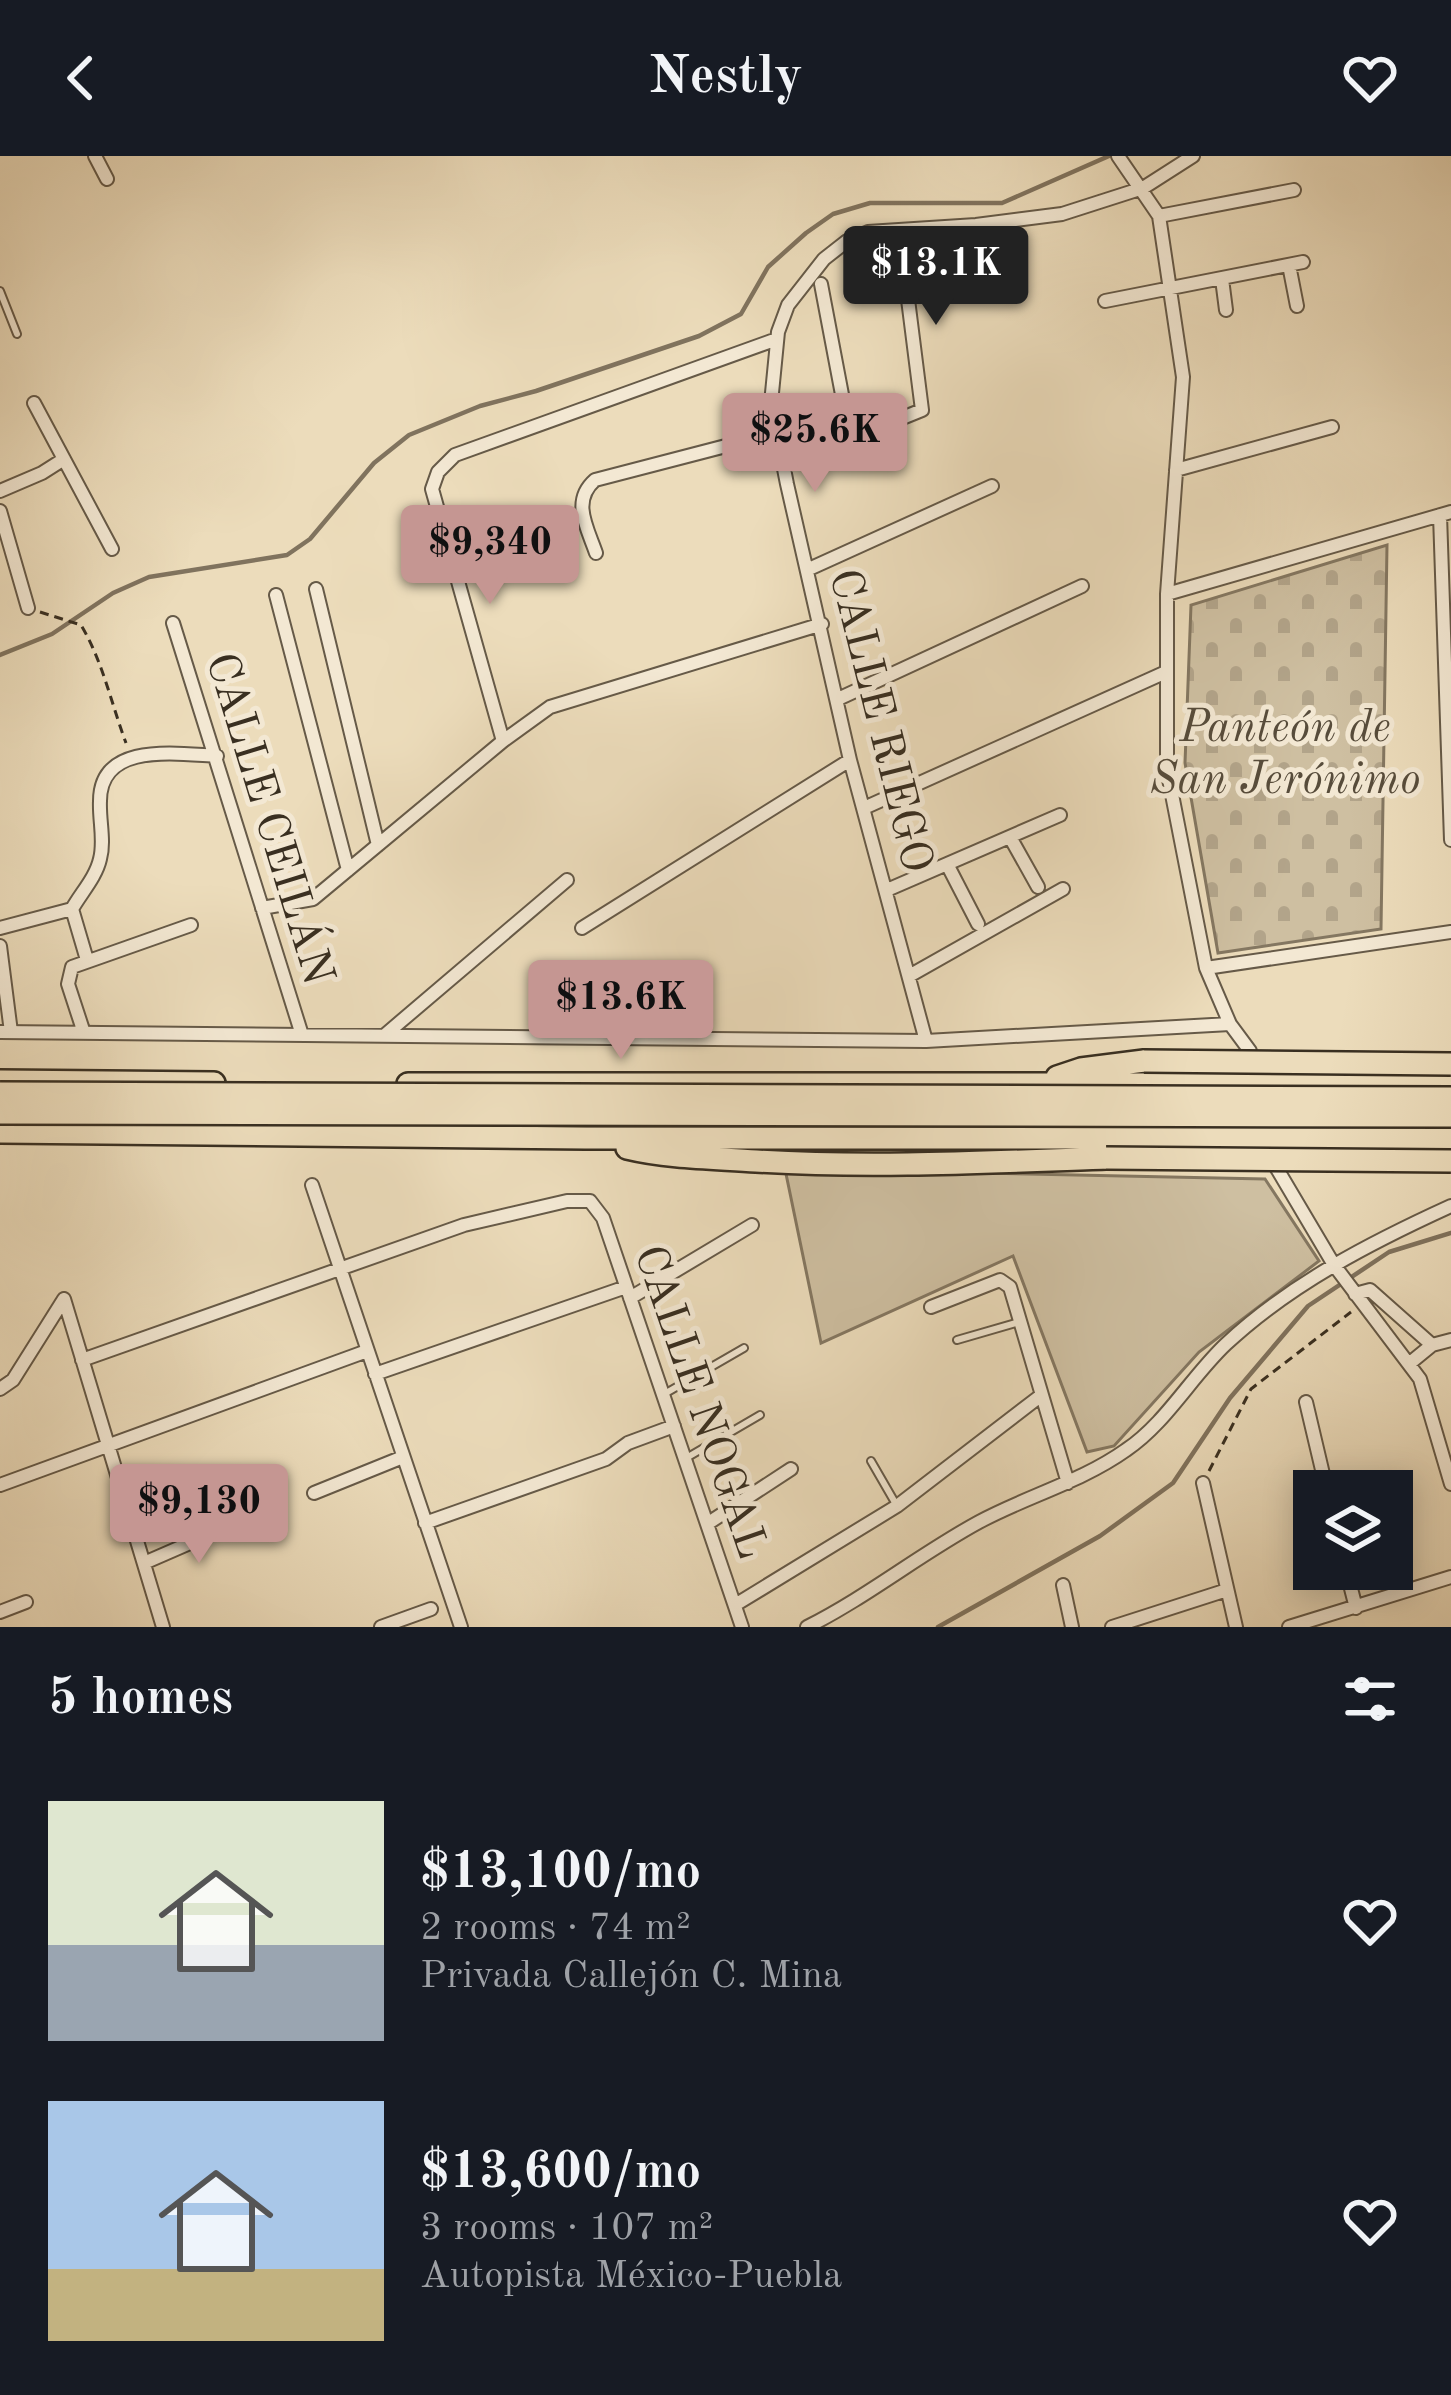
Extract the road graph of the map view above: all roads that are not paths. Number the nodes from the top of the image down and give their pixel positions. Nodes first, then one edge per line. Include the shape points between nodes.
1 (95, 156) edge
2 (1193, 156) edge
3 (1122, 161) edge
4 (107, 178) dead end
5 (1143, 188) junction
6 (1294, 190) dead end
7 (1159, 216) junction
8 (902, 253) dead end
9 (1222, 279) junction
10 (821, 284) dead end
11 (1170, 289) junction
12 (0, 291) edge
13 (1105, 301) dead end
14 (1297, 306) dead end
15 (1226, 310) dead end
16 (17, 334) dead end
17 (777, 339) junction
18 (34, 403) dead end
19 (1332, 427) dead end
20 (776, 433) junction
21 (851, 442) junction
22 (64, 459) junction
23 (784, 466) junction
24 (1176, 470) junction
25 (992, 486) dead end
26 (0, 491) edge
27 (0, 512) edge
28 (1445, 514) edge
29 (112, 549) dead end
30 (596, 554) dead end
31 (809, 569) junction
32 (1082, 586) dead end
33 (316, 589) dead end
34 (1167, 594) junction
35 (276, 596) dead end
36 (33, 610) road end
37 (173, 623) dead end
38 (822, 624) junction
39 (1166, 672) junction
40 (838, 699) junction
41 (503, 741) junction
42 (217, 756) junction
43 (850, 760) junction
44 (864, 808) junction
45 (1060, 815) dead end
46 (1010, 837) junction
47 (1451, 840) edge
48 (378, 845) junction
49 (947, 864) junction
50 (348, 870) junction
51 (567, 880) dead end
52 (1038, 886) dead end
53 (1064, 889) dead end
54 (887, 890) junction
55 (262, 908) junction
56 (72, 909) junction
57 (978, 924) dead end
58 (190, 925) dead end
59 (0, 928) edge
60 (582, 928) dead end
61 (1451, 932) edge
62 (0, 946) edge
63 (87, 960) junction
64 (1206, 968) junction
65 (909, 976) junction
66 (685, 983) dead end
67 (1231, 1024) junction
68 (5, 1032) edge
69 (84, 1033) junction
70 (302, 1035) junction
71 (385, 1035) junction
72 (598, 1037) junction
73 (926, 1041) junction
74 (1250, 1051) dead end
75 (1451, 1064) edge
76 (0, 1081) edge
77 (1040, 1083) junction
78 (1451, 1084) edge
79 (0, 1093) edge
80 (1451, 1098) edge
81 (0, 1114) edge
82 (1451, 1115) edge
83 (0, 1132) edge
84 (586, 1138) junction
85 (1451, 1138) edge
86 (1451, 1161) edge
87 (1276, 1167) dead end
88 (312, 1185) dead end
89 (1451, 1205) edge
90 (752, 1225) dead end
91 (340, 1268) junction
92 (1336, 1269) junction
93 (628, 1292) junction
94 (1356, 1296) junction
95 (932, 1307) dead end
96 (1019, 1322) junction
97 (957, 1340) dead end
98 (1451, 1340) edge
99 (1432, 1345) junction
100 (744, 1348) dead end
101 (368, 1351) junction
102 (82, 1360) junction
103 (1411, 1363) junction
104 (375, 1374) junction
105 (0, 1389) edge
106 (663, 1395) junction
107 (1040, 1397) junction
108 (1306, 1402) dead end
109 (760, 1415) dead end
110 (674, 1426) junction
111 (110, 1446) junction
112 (403, 1457) junction
113 (684, 1458) junction
114 (871, 1461) dead end
115 (791, 1469) dead end
116 (1322, 1470) edge
117 (1068, 1483) junction
118 (1203, 1483) road end
119 (1451, 1484) edge
120 (0, 1485) edge
121 (314, 1493) dead end
122 (897, 1506) junction
123 (236, 1523) dead end
124 (424, 1523) junction
125 (707, 1524) junction
126 (144, 1563) junction
127 (1451, 1577) edge
128 (1063, 1585) dead end
129 (1227, 1589) junction
130 (1351, 1590) edge
131 (26, 1602) dead end
132 (735, 1605) junction
133 (1356, 1608) junction
134 (431, 1609) dead end
135 (0, 1612) edge
136 (163, 1627) edge
137 (381, 1627) edge
138 (460, 1627) edge
139 (742, 1627) edge
140 (807, 1627) edge
141 (1072, 1627) edge
142 (1112, 1627) edge
143 (1235, 1627) edge
144 (1288, 1627) edge

1 - 4 street
2 - 5 street, CALLE RIEGO
3 - 5 street
5 - 7 street
5 - 17 street, CALLE RIEGO via 1062,214 868,232 824,259 788,305
6 - 7 street
7 - 11 street
8 - 21 street via 922,410
9 - 11 street
9 - 14 street via 1296,264
9 - 15 street
10 - 21 street
11 - 13 street
11 - 24 street via 1183,377
12 - 16 lane
17 - 20 street, CALLE RIEGO
17 - 41 street via 455,455 438,472 432,489
18 - 22 street
19 - 24 street
20 - 23 street, CALLE RIEGO
20 - 30 street via 595,480 580,504
21 - 23 street
22 - 26 street
22 - 29 street
23 - 31 street, CALLE RIEGO
24 - 34 street
25 - 31 street
27 - 36 street
28 - 34 street
28 - 47 street
31 - 38 street, CALLE RIEGO
32 - 40 street
33 - 48 street
34 - 39 street
35 - 50 street
37 - 42 street, CALLE CEILÁN
38 - 40 street, CALLE RIEGO
38 - 41 street via 550,707
39 - 44 street
39 - 64 street via 1167,769
40 - 43 street, CALLE RIEGO
41 - 48 street
42 - 55 street, CALLE CEILÁN
42 - 56 street via 131,756 108,774 99,794 102,854
43 - 44 street, CALLE RIEGO
43 - 60 street
44 - 54 street, CALLE RIEGO
45 - 46 street
46 - 49 street
46 - 52 street
48 - 50 street
49 - 54 street
49 - 57 street
50 - 55 street via 313,899
51 - 71 street
53 - 65 street
54 - 65 street, CALLE RIEGO
55 - 70 street, CALLE CEILÁN
56 - 59 street
56 - 63 street
58 - 63 street
61 - 64 street
62 - 68 street
63 - 69 street via 72,967 68,980
64 - 67 street
65 - 73 street, CALLE RIEGO
66 - 72 street
67 - 73 street
67 - 74 street
68 - 69 street
69 - 70 street
70 - 71 street
71 - 72 street
72 - 73 street
75 - 77 highway, bridge via 1144,1061
76 - 77 highway
77 - 78 highway
79 - 80 highway, bridge
81 - 82 highway, bridge
83 - 84 highway
84 - 85 highway
84 - 86 highway, bridge via 644,1152 808,1164
87 - 92 street
88 - 91 street
89 - 92 street
90 - 93 street
91 - 93 street, CALLE NOGAL via 464,1225 590,1201
91 - 101 street
91 - 102 street
92 - 94 street
92 - 117 street via 1227,1343 1125,1451
93 - 104 street
93 - 106 street, CALLE NOGAL
94 - 99 street via 1370,1290
94 - 103 street
95 - 96 street via 1000,1280 1010,1287
96 - 97 lane
96 - 107 street
98 - 99 street
99 - 103 street
100 - 106 lane
101 - 104 street
101 - 111 street
102 - 105 street via 64,1300
102 - 111 street
103 - 119 street
104 - 112 street
106 - 110 street, CALLE NOGAL
107 - 117 street
107 - 122 street
108 - 116 street
109 - 113 lane
110 - 113 street, CALLE NOGAL
110 - 124 street via 606,1459
111 - 120 street
111 - 126 street
112 - 121 street
112 - 124 street
113 - 125 street, CALLE NOGAL
114 - 122 lane
115 - 125 street
117 - 140 street via 975,1524
118 - 129 street
122 - 132 street
123 - 126 street
124 - 138 street
125 - 132 street, CALLE NOGAL
126 - 136 street
127 - 133 street
128 - 141 street
129 - 142 street
129 - 143 street
130 - 133 street
131 - 135 street
132 - 139 street, CALLE NOGAL
133 - 144 street
134 - 137 street

